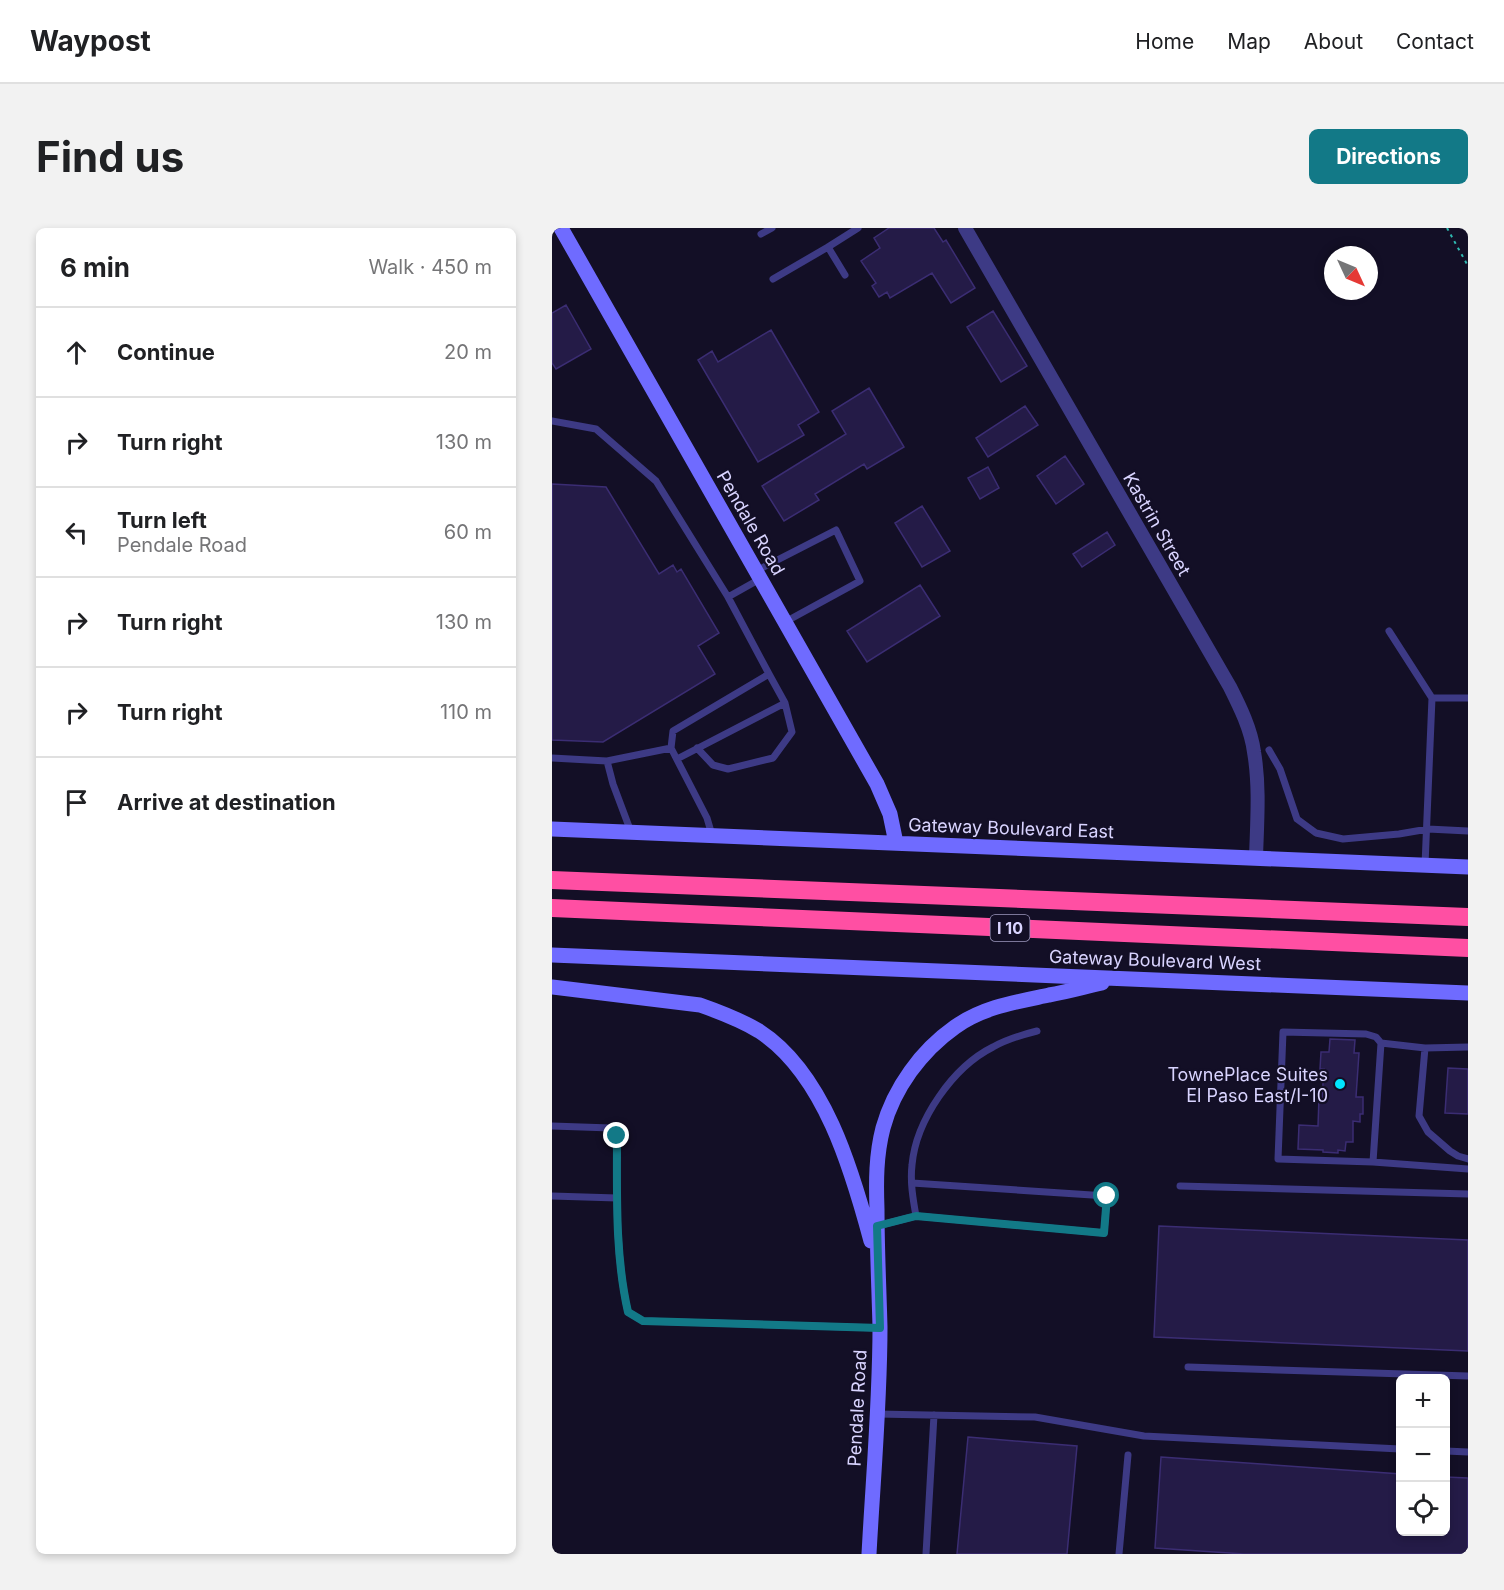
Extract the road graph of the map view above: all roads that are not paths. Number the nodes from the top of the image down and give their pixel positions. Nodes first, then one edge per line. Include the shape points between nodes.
1 (561, 228) edge
2 (772, 228) edge
3 (858, 228) edge
4 (964, 228) edge
5 (762, 234) dead end
6 (828, 247) junction
7 (845, 274) dead end
8 (773, 279) dead end
9 (552, 421) edge
10 (758, 575) junction
11 (728, 597) junction
12 (784, 622) junction
13 (1389, 631) dead end
14 (769, 674) junction
15 (1432, 698) junction
16 (1468, 698) edge
17 (784, 702) junction
18 (671, 748) junction
19 (697, 748) junction
20 (1269, 750) dead end
21 (552, 758) edge
22 (677, 759) junction
23 (607, 761) junction
24 (552, 829) edge
25 (1428, 829) junction
26 (1468, 831) edge
27 (631, 832) junction
28 (712, 836) junction
29 (896, 843) junction
30 (1256, 858) junction
31 (1425, 865) junction
32 (1468, 867) edge
33 (552, 880) edge
34 (552, 908) edge
35 (1468, 917) edge
36 (1468, 948) edge
37 (552, 955) edge
38 (1122, 979) junction
39 (552, 987) edge
40 (1468, 993) edge
41 (1036, 1031) dead end
42 (1381, 1043) junction
43 (1468, 1047) edge
44 (1425, 1048) junction
45 (552, 1126) edge
46 (1468, 1159) edge
47 (1373, 1162) junction
48 (1468, 1169) edge
49 (912, 1183) junction
50 (1180, 1186) dead end
51 (1468, 1194) edge
52 (552, 1196) edge
53 (617, 1198) junction
54 (916, 1216) junction
55 (877, 1226) junction
56 (877, 1264) junction
57 (880, 1328) junction
58 (1188, 1367) dead end
59 (1468, 1376) edge
60 (877, 1414) junction
61 (934, 1415) junction
62 (1396, 1449) edge
63 (1450, 1451) edge
64 (1468, 1452) edge
65 (1128, 1455) dead end
66 (869, 1554) edge
67 (926, 1554) edge
68 (1119, 1554) edge

1 - 10 street, Pendale Road
2 - 5 lane
3 - 6 lane
4 - 30 street, Kastrin Street via 1238,702 1250,734 1258,782
6 - 7 lane
6 - 8 lane
9 - 11 lane via 596,429 656,481
10 - 11 lane
10 - 12 street, Pendale Road
10 - 12 lane via 836,530 860,581
11 - 14 lane
12 - 29 street, Pendale Road via 877,784 890,814
13 - 15 lane
14 - 17 lane
14 - 18 lane via 673,731
15 - 16 lane
15 - 25 lane
17 - 19 lane
17 - 19 lane via 792,732 773,758 728,770 713,765
18 - 22 lane
18 - 23 lane
19 - 22 lane
20 - 25 lane via 1280,769 1297,819 1316,833 1343,839
21 - 23 lane
22 - 28 lane
23 - 27 lane
24 - 27 street, Gateway Boulevard East
25 - 26 lane
25 - 31 lane
27 - 28 street, Gateway Boulevard East
28 - 29 street, Gateway Boulevard East
29 - 30 street, Gateway Boulevard East
30 - 31 street, Gateway Boulevard East
31 - 32 street, Gateway Boulevard East
33 - 35 highway, I 10
34 - 36 highway, I 10
37 - 38 street, Gateway Boulevard West
38 - 40 street, Gateway Boulevard West
38 - 55 street, Pendale Road via 993,1007 965,1020 928,1050 900,1087 884,1127 876,1168
39 - 56 street, Pendale Road via 700,1005 759,1031 778,1046 802,1072 826,1112 859,1196
41 - 49 lane via 992,1047 971,1061 945,1088 920,1134 912,1164
42 - 44 lane
42 - 47 lane
42 - 47 lane via 1366,1034 1283,1032 1278,1159
43 - 44 lane
44 - 46 lane via 1419,1116 1428,1132 1450,1151
45 - 53 lane via 611,1128 617,1136
47 - 48 lane
49 - 54 lane
49 - 54 lane via 1107,1196 1104,1233
50 - 51 lane
52 - 53 lane
53 - 57 lane via 622,1286 628,1312 643,1321
54 - 55 lane
55 - 56 street, Pendale Road
56 - 57 street, Pendale Road
57 - 60 street, Pendale Road
58 - 59 lane
60 - 61 lane
60 - 66 street, Pendale Road
61 - 62 lane via 1035,1417 1144,1436
61 - 67 lane
63 - 64 lane
65 - 68 lane

